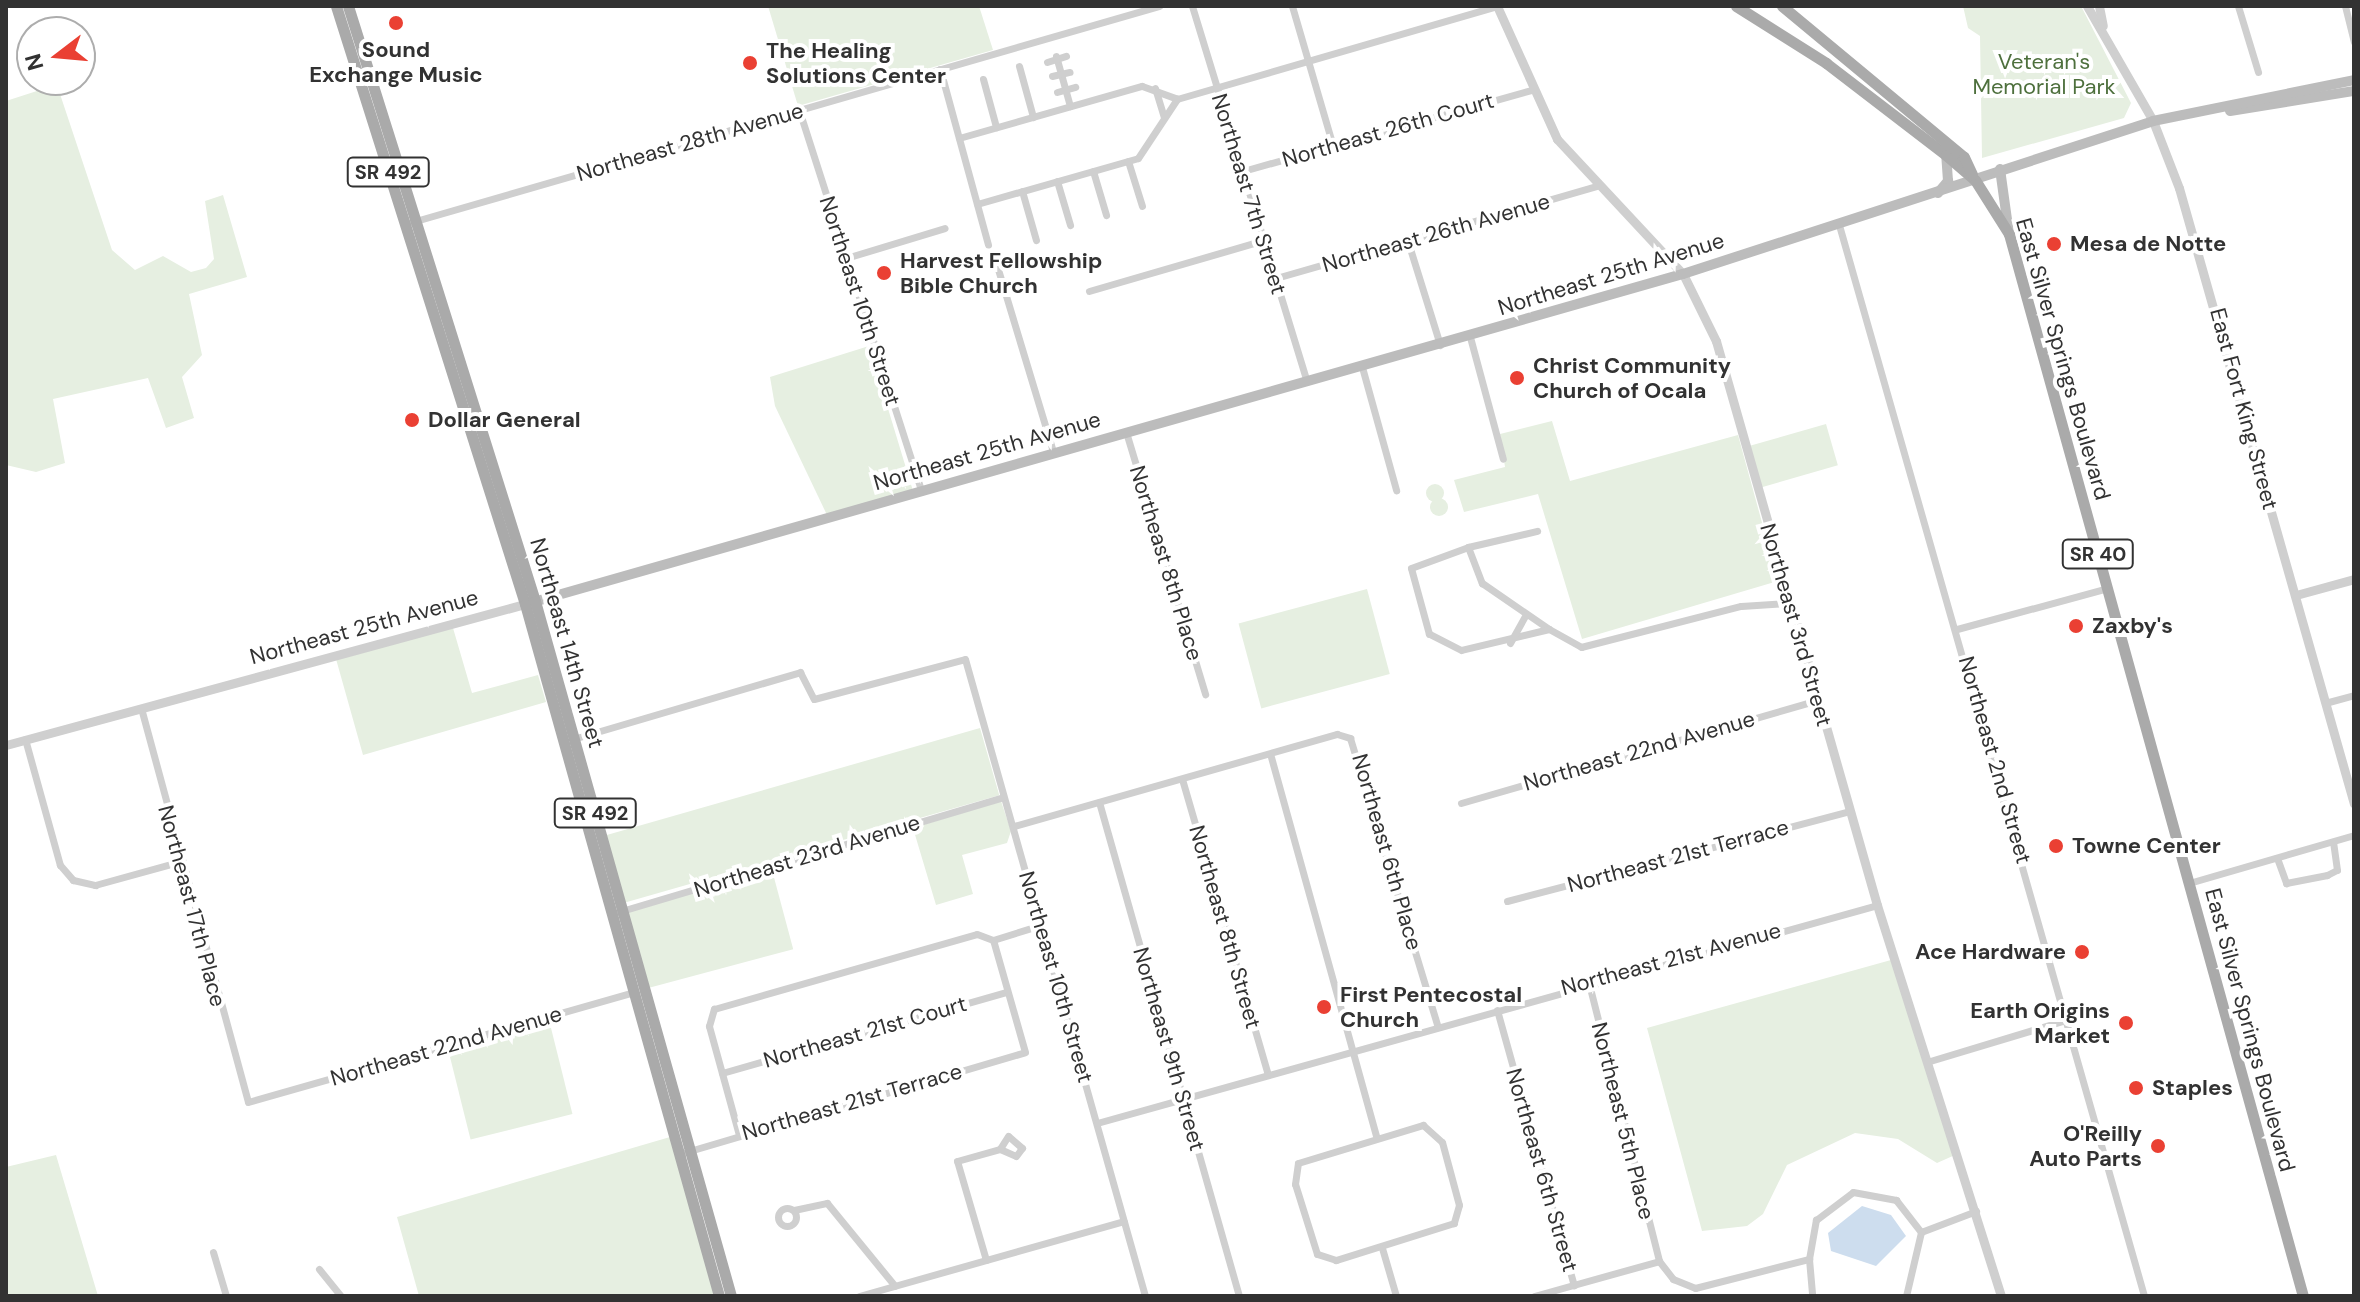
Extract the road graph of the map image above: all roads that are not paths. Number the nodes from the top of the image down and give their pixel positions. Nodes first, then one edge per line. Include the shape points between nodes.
1 (336, 6) edge
2 (348, 6) edge
3 (1159, 6) edge
4 (1192, 6) edge
5 (1292, 6) edge
6 (1497, 6) edge
7 (1736, 6) edge
8 (1782, 6) edge
9 (2087, 6) edge
10 (2099, 6) edge
11 (2238, 6) edge
12 (2345, 6) edge
13 (2103, 26) junction
14 (2354, 42) edge
15 (1066, 56) dead end
16 (1056, 58) junction
17 (1307, 60) junction
18 (1047, 62) dead end
19 (1019, 66) dead end
20 (940, 69) junction
21 (1070, 72) dead end
22 (2258, 72) dead end
23 (1056, 75) junction
24 (983, 79) dead end
25 (2354, 80) edge
26 (1075, 87) dead end
27 (1216, 87) junction
28 (1155, 88) junction
29 (1534, 89) junction
30 (1061, 91) junction
31 (2354, 91) edge
32 (1177, 99) junction
33 (1070, 106) junction
34 (799, 110) junction
35 (1033, 117) junction
36 (1164, 117) junction
37 (2153, 121) junction
38 (996, 127) junction
39 (959, 138) junction
40 (1333, 146) junction
41 (1946, 155) junction
42 (1128, 161) junction
43 (2000, 169) junction
44 (1093, 171) junction
45 (1243, 171) junction
46 (1975, 180) junction
47 (1057, 181) junction
48 (1596, 186) junction
49 (1022, 191) junction
50 (1937, 194) junction
51 (977, 204) junction
52 (1142, 206) dead end
53 (1106, 215) dead end
54 (410, 223) junction
55 (1070, 225) dead end
56 (1839, 225) junction
57 (945, 228) dead end
58 (2009, 234) junction
59 (1036, 240) dead end
60 (1264, 240) junction
61 (1408, 242) junction
62 (988, 245) dead end
63 (846, 258) junction
64 (997, 266) dead end
65 (1683, 274) junction
66 (1276, 278) junction
67 (1089, 291) dead end
68 (1470, 337) junction
69 (1440, 345) junction
70 (1362, 367) junction
71 (1307, 382) junction
72 (1126, 431) junction
73 (1053, 452) junction
74 (1503, 459) dead end
75 (1396, 490) dead end
76 (922, 492) junction
77 (1537, 531) dead end
78 (1468, 547) junction
79 (2354, 579) edge
80 (2108, 588) junction
81 (2296, 595) junction
82 (530, 603) junction
83 (1788, 603) junction
84 (1526, 614) junction
85 (1549, 629) junction
86 (1957, 629) junction
87 (1510, 643) junction
88 (1205, 694) dead end
89 (2354, 695) edge
90 (1817, 700) junction
91 (2325, 703) junction
92 (141, 708) junction
93 (25, 739) junction
94 (569, 740) junction
95 (6, 745) edge
96 (1271, 757) junction
97 (1182, 779) junction
98 (1003, 797) junction
99 (1099, 802) junction
100 (1461, 803) dead end
101 (2354, 804) edge
102 (1849, 811) junction
103 (1014, 826) junction
104 (2354, 835) edge
105 (2333, 842) junction
106 (2277, 858) junction
107 (178, 862) junction
108 (2189, 883) junction
109 (1507, 901) dead end
110 (1877, 905) junction
111 (617, 913) junction
112 (1041, 925) junction
113 (993, 940) junction
114 (1588, 980) junction
115 (639, 991) junction
116 (1007, 992) junction
117 (1497, 1010) junction
118 (2066, 1020) junction
119 (1438, 1027) junction
120 (1353, 1050) junction
121 (1930, 1061) junction
122 (722, 1073) junction
123 (1268, 1075) junction
124 (1183, 1098) junction
125 (248, 1102) joint
126 (1097, 1123) junction
127 (739, 1135) junction
128 (1376, 1136) junction
129 (1000, 1149) dead end
130 (684, 1152) junction
131 (794, 1210) dead end
132 (1976, 1211) junction
133 (1124, 1221) junction
134 (1921, 1232) junction
135 (1382, 1248) junction
136 (213, 1252) dead end
137 (1809, 1259) junction
138 (986, 1260) junction
139 (1659, 1261) junction
140 (319, 1269) dead end
141 (1574, 1285) junction
142 (895, 1286) junction
143 (226, 1296) edge
144 (341, 1296) edge
145 (719, 1296) edge
146 (731, 1296) edge
147 (859, 1296) edge
148 (1145, 1296) edge
149 (1239, 1296) edge
150 (1396, 1296) edge
151 (1534, 1296) edge
152 (1812, 1296) edge
153 (1906, 1296) edge
154 (2001, 1296) edge
155 (2144, 1296) edge
156 (2303, 1296) edge

1 - 54 main road, Northeast 14th Street / SR 492
2 - 54 main road, Northeast 14th Street / SR 492
3 - 20 street, Northeast 28th Avenue
4 - 27 street, Northeast 7th Street
5 - 17 street
6 - 17 street
6 - 29 street, Northeast 3rd Street
7 - 41 main road, East Silver Springs Boulevard / SR 40
8 - 46 main road, East Silver Springs Boulevard / SR 40 via 1964,157
9 - 13 street, East Fort King Street
10 - 13 street, East Fort King Street
11 - 22 street
12 - 14 street
13 - 37 street, East Fort King Street
15 - 16 street
16 - 18 street
16 - 23 street
17 - 27 street
17 - 40 street
19 - 35 street
20 - 34 street, Northeast 28th Avenue
20 - 39 street
21 - 23 street
23 - 30 street
24 - 38 street
25 - 37 main road
26 - 30 street
27 - 32 street
27 - 45 street, Northeast 7th Street
28 - 32 street
28 - 33 street
28 - 36 street
29 - 40 street, Northeast 26th Court
29 - 48 street, Northeast 3rd Street via 1557,139
30 - 33 street
31 - 37 main road
32 - 36 street
33 - 35 street
34 - 54 street, Northeast 28th Avenue
34 - 63 street, Northeast 10th Street
35 - 38 street
36 - 42 street via 1141,155
37 - 43 main road, Northeast 25th Avenue
37 - 81 street, East Fort King Street via 2205,266
38 - 39 street
39 - 51 street
40 - 45 street, Northeast 26th Court
41 - 46 main road, East Silver Springs Boulevard / SR 40
41 - 50 main road via 1948,181
42 - 44 street
42 - 52 street
43 - 46 main road, Northeast 25th Avenue
43 - 58 main road
44 - 47 street
44 - 53 street
45 - 60 street, Northeast 7th Street
46 - 50 main road, Northeast 25th Avenue
46 - 58 main road, East Silver Springs Boulevard / SR 40
47 - 49 street
47 - 55 street
48 - 61 street, Northeast 26th Avenue
48 - 65 street, Northeast 3rd Street
49 - 51 street
49 - 59 street
50 - 56 main road, Northeast 25th Avenue
51 - 62 street
54 - 82 main road, Northeast 14th Street / SR 492
56 - 65 main road, Northeast 25th Avenue
56 - 86 street, Northeast 2nd Street
57 - 63 street
58 - 80 main road, East Silver Springs Boulevard / SR 40
60 - 66 street, Northeast 7th Street
60 - 67 street
61 - 66 street, Northeast 26th Avenue
61 - 69 street
63 - 76 street, Northeast 10th Street
64 - 73 street
65 - 68 main road, Northeast 25th Avenue
65 - 83 street, Northeast 3rd Street via 1716,341
66 - 71 street, Northeast 7th Street
68 - 69 main road, Northeast 25th Avenue
68 - 74 street
69 - 70 main road, Northeast 25th Avenue
70 - 71 main road, Northeast 25th Avenue
70 - 75 street
71 - 72 main road, Northeast 25th Avenue
72 - 73 main road, Northeast 25th Avenue
72 - 88 street, Northeast 8th Place
73 - 76 main road, Northeast 25th Avenue
76 - 82 main road, Northeast 25th Avenue
77 - 78 street
78 - 84 street via 1478,579
78 - 87 street via 1411,568 1419,617 1433,639 1453,649
79 - 81 street
80 - 86 street
80 - 108 main road, East Silver Springs Boulevard / SR 40
81 - 91 street, East Fort King Street
82 - 92 street, Northeast 25th Avenue
82 - 94 main road, Northeast 14th Street / SR 492
83 - 85 street via 1741,606 1581,647
83 - 90 street, Northeast 3rd Street
84 - 85 street
84 - 87 street
85 - 87 street
86 - 118 street, Northeast 2nd Street
89 - 91 street
90 - 100 street, Northeast 22nd Avenue
90 - 102 street, Northeast 3rd Street
91 - 101 street, East Fort King Street
92 - 93 street, Northeast 25th Avenue
92 - 107 street, Northeast 17th Place
93 - 95 street, Northeast 25th Avenue
93 - 107 street via 64,872 95,885
94 - 98 street, Northeast 10th Street via 800,672 814,699 965,659
94 - 111 main road, Northeast 14th Street / SR 492
96 - 97 street
96 - 119 street, Northeast 6th Place via 1337,734 1357,746
96 - 120 street
97 - 99 street
97 - 123 street, Northeast 8th Street
98 - 103 street, Northeast 10th Street
98 - 111 street, Northeast 23rd Avenue
99 - 103 street
99 - 124 street, Northeast 9th Street
102 - 109 street, Northeast 21st Terrace
102 - 110 street, Northeast 3rd Street
103 - 112 street, Northeast 10th Street
104 - 105 street
105 - 106 street
105 - 106 street via 2337,870 2327,875 2286,883
106 - 108 street
107 - 125 street, Northeast 17th Place
108 - 156 main road, East Silver Springs Boulevard / SR 40
110 - 114 street, Northeast 21st Avenue
110 - 121 street, Northeast 3rd Street
111 - 115 main road, Northeast 14th Street / SR 492
112 - 113 street
112 - 126 street, Northeast 10th Street
113 - 116 street
113 - 122 street via 977,934 710,1013
114 - 117 street, Northeast 21st Avenue
114 - 139 street, Northeast 5th Place
115 - 125 street, Northeast 22nd Avenue
115 - 130 main road, Northeast 14th Street / SR 492
116 - 122 street, Northeast 21st Court
116 - 127 street, Northeast 21st Terrace via 1025,1052
117 - 119 street, Northeast 21st Avenue
117 - 141 street, Northeast 6th Street
118 - 121 street
118 - 155 street, Northeast 2nd Street
119 - 120 street, Northeast 21st Avenue
120 - 123 street, Northeast 21st Avenue
120 - 128 street
121 - 132 street, Northeast 3rd Street
122 - 127 street
123 - 124 street, Northeast 21st Avenue
124 - 126 street, Northeast 21st Avenue
124 - 149 street, Northeast 9th Street
126 - 133 street, Northeast 10th Street
127 - 130 street, Northeast 21st Terrace
128 - 135 street via 1423,1125 1436,1130 1459,1205 1446,1229
128 - 135 street via 1306,1156 1294,1171 1317,1254 1336,1260
129 - 138 street via 957,1161
130 - 145 main road, Northeast 14th Street / SR 492
130 - 146 main road, Northeast 14th Street / SR 492
131 - 142 street via 827,1203
132 - 134 street
132 - 154 street, Northeast 3rd Street
133 - 138 street
133 - 148 street, Northeast 10th Street
134 - 137 street via 1910,1213 1882,1193 1840,1194 1816,1220
134 - 153 street
135 - 150 street
136 - 143 street
137 - 139 street via 1695,1288 1673,1279
137 - 152 street
138 - 142 street
139 - 141 street
140 - 144 street
141 - 151 street
142 - 147 street

